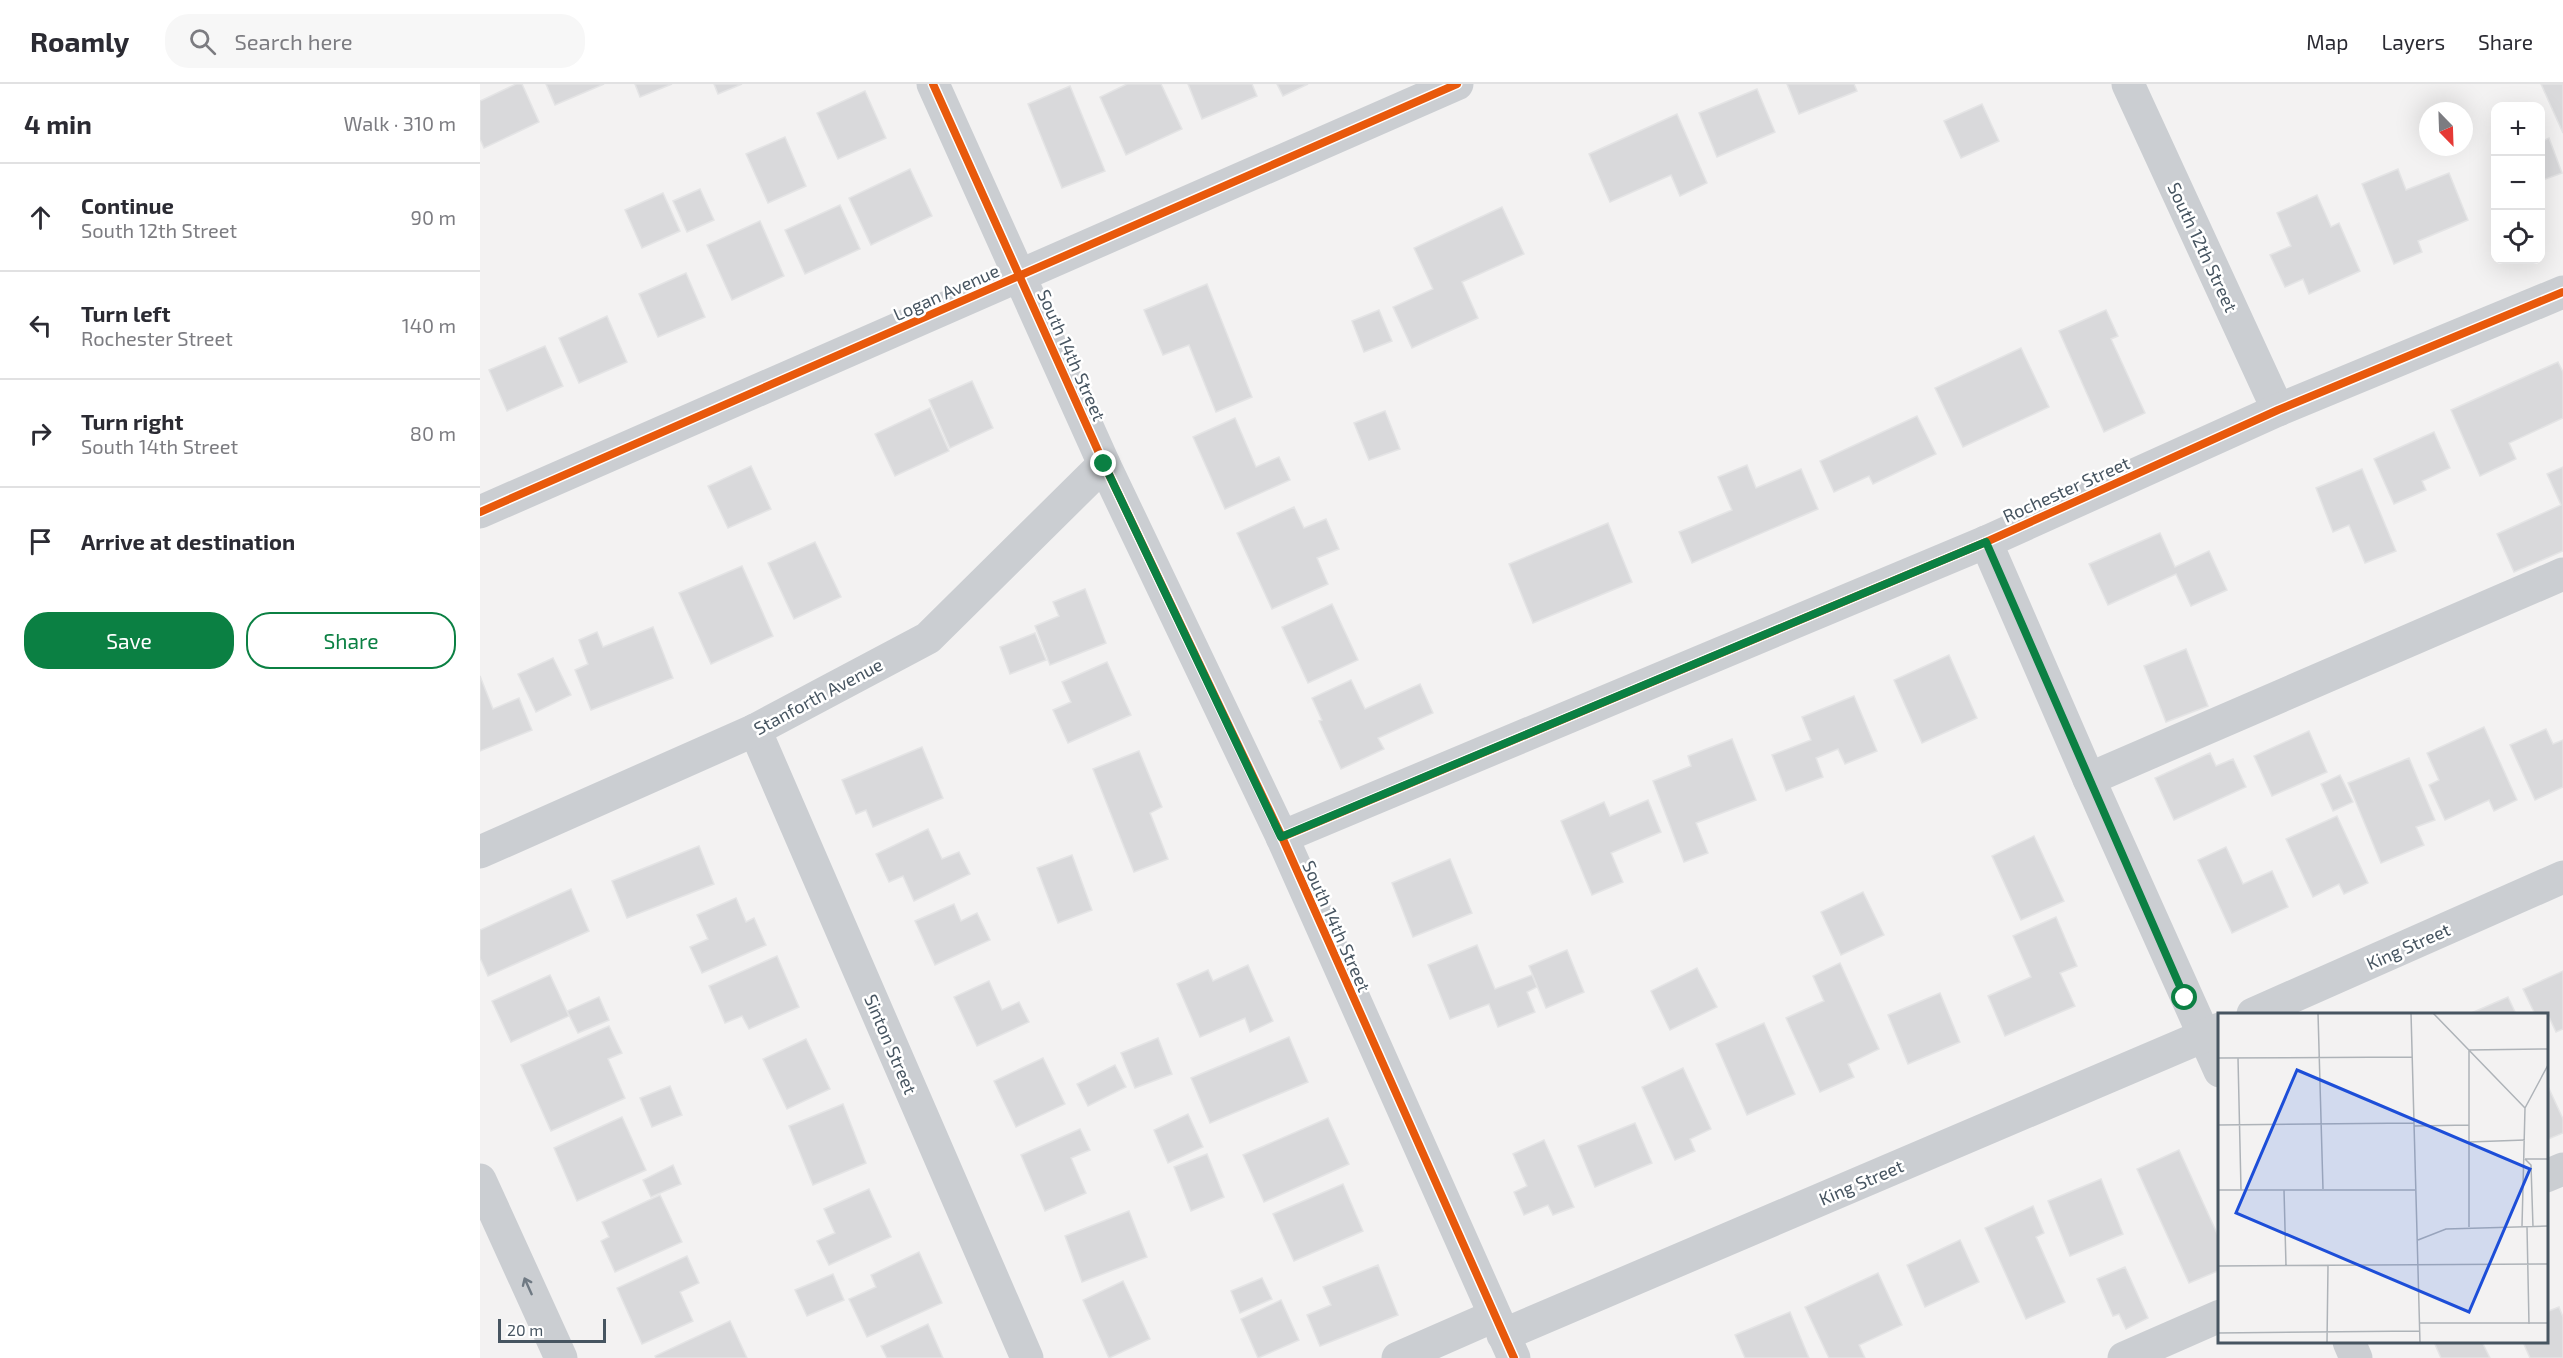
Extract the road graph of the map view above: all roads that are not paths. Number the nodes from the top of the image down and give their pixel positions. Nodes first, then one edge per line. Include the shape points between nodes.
1 (933, 84) edge
2 (1457, 84) edge
3 (2128, 84) edge
4 (1020, 276) junction
5 (2563, 292) edge
6 (2278, 410) junction
7 (1104, 464) junction
8 (480, 512) edge
9 (1986, 542) junction
10 (2563, 574) edge
11 (755, 730) junction
12 (2089, 779) junction
13 (1281, 837) junction
14 (480, 852) edge
15 (2563, 877) edge
16 (2255, 1013) edge
17 (2211, 1033) edge
18 (2218, 1063) edge
19 (2563, 1169) edge
20 (2548, 1176) edge
21 (480, 1180) edge
22 (2218, 1317) edge
23 (1504, 1336) edge
24 (2350, 1343) edge
25 (561, 1358) edge
26 (1027, 1358) edge
27 (1398, 1358) edge
28 (2124, 1358) edge
29 (2356, 1358) edge

1 - 4 street, South 14th Street
2 - 4 street, Logan Avenue
3 - 6 street, South 12th Street
4 - 7 street, South 14th Street
4 - 8 street, Logan Avenue
5 - 6 street, Rochester Street
6 - 9 street, Rochester Street
7 - 11 street, Stanforth Avenue via 928,638
7 - 13 street, South 14th Street
9 - 12 street
9 - 13 street, Rochester Street
10 - 12 street
11 - 14 street, Stanforth Avenue
11 - 26 street, Sinton Street
12 - 17 street
13 - 23 street, South 14th Street
15 - 16 street, King Street
17 - 18 street
17 - 23 street, King Street
19 - 20 street
25 -> 21 street
22 - 28 street
23 - 27 street, King Street
24 - 29 street

